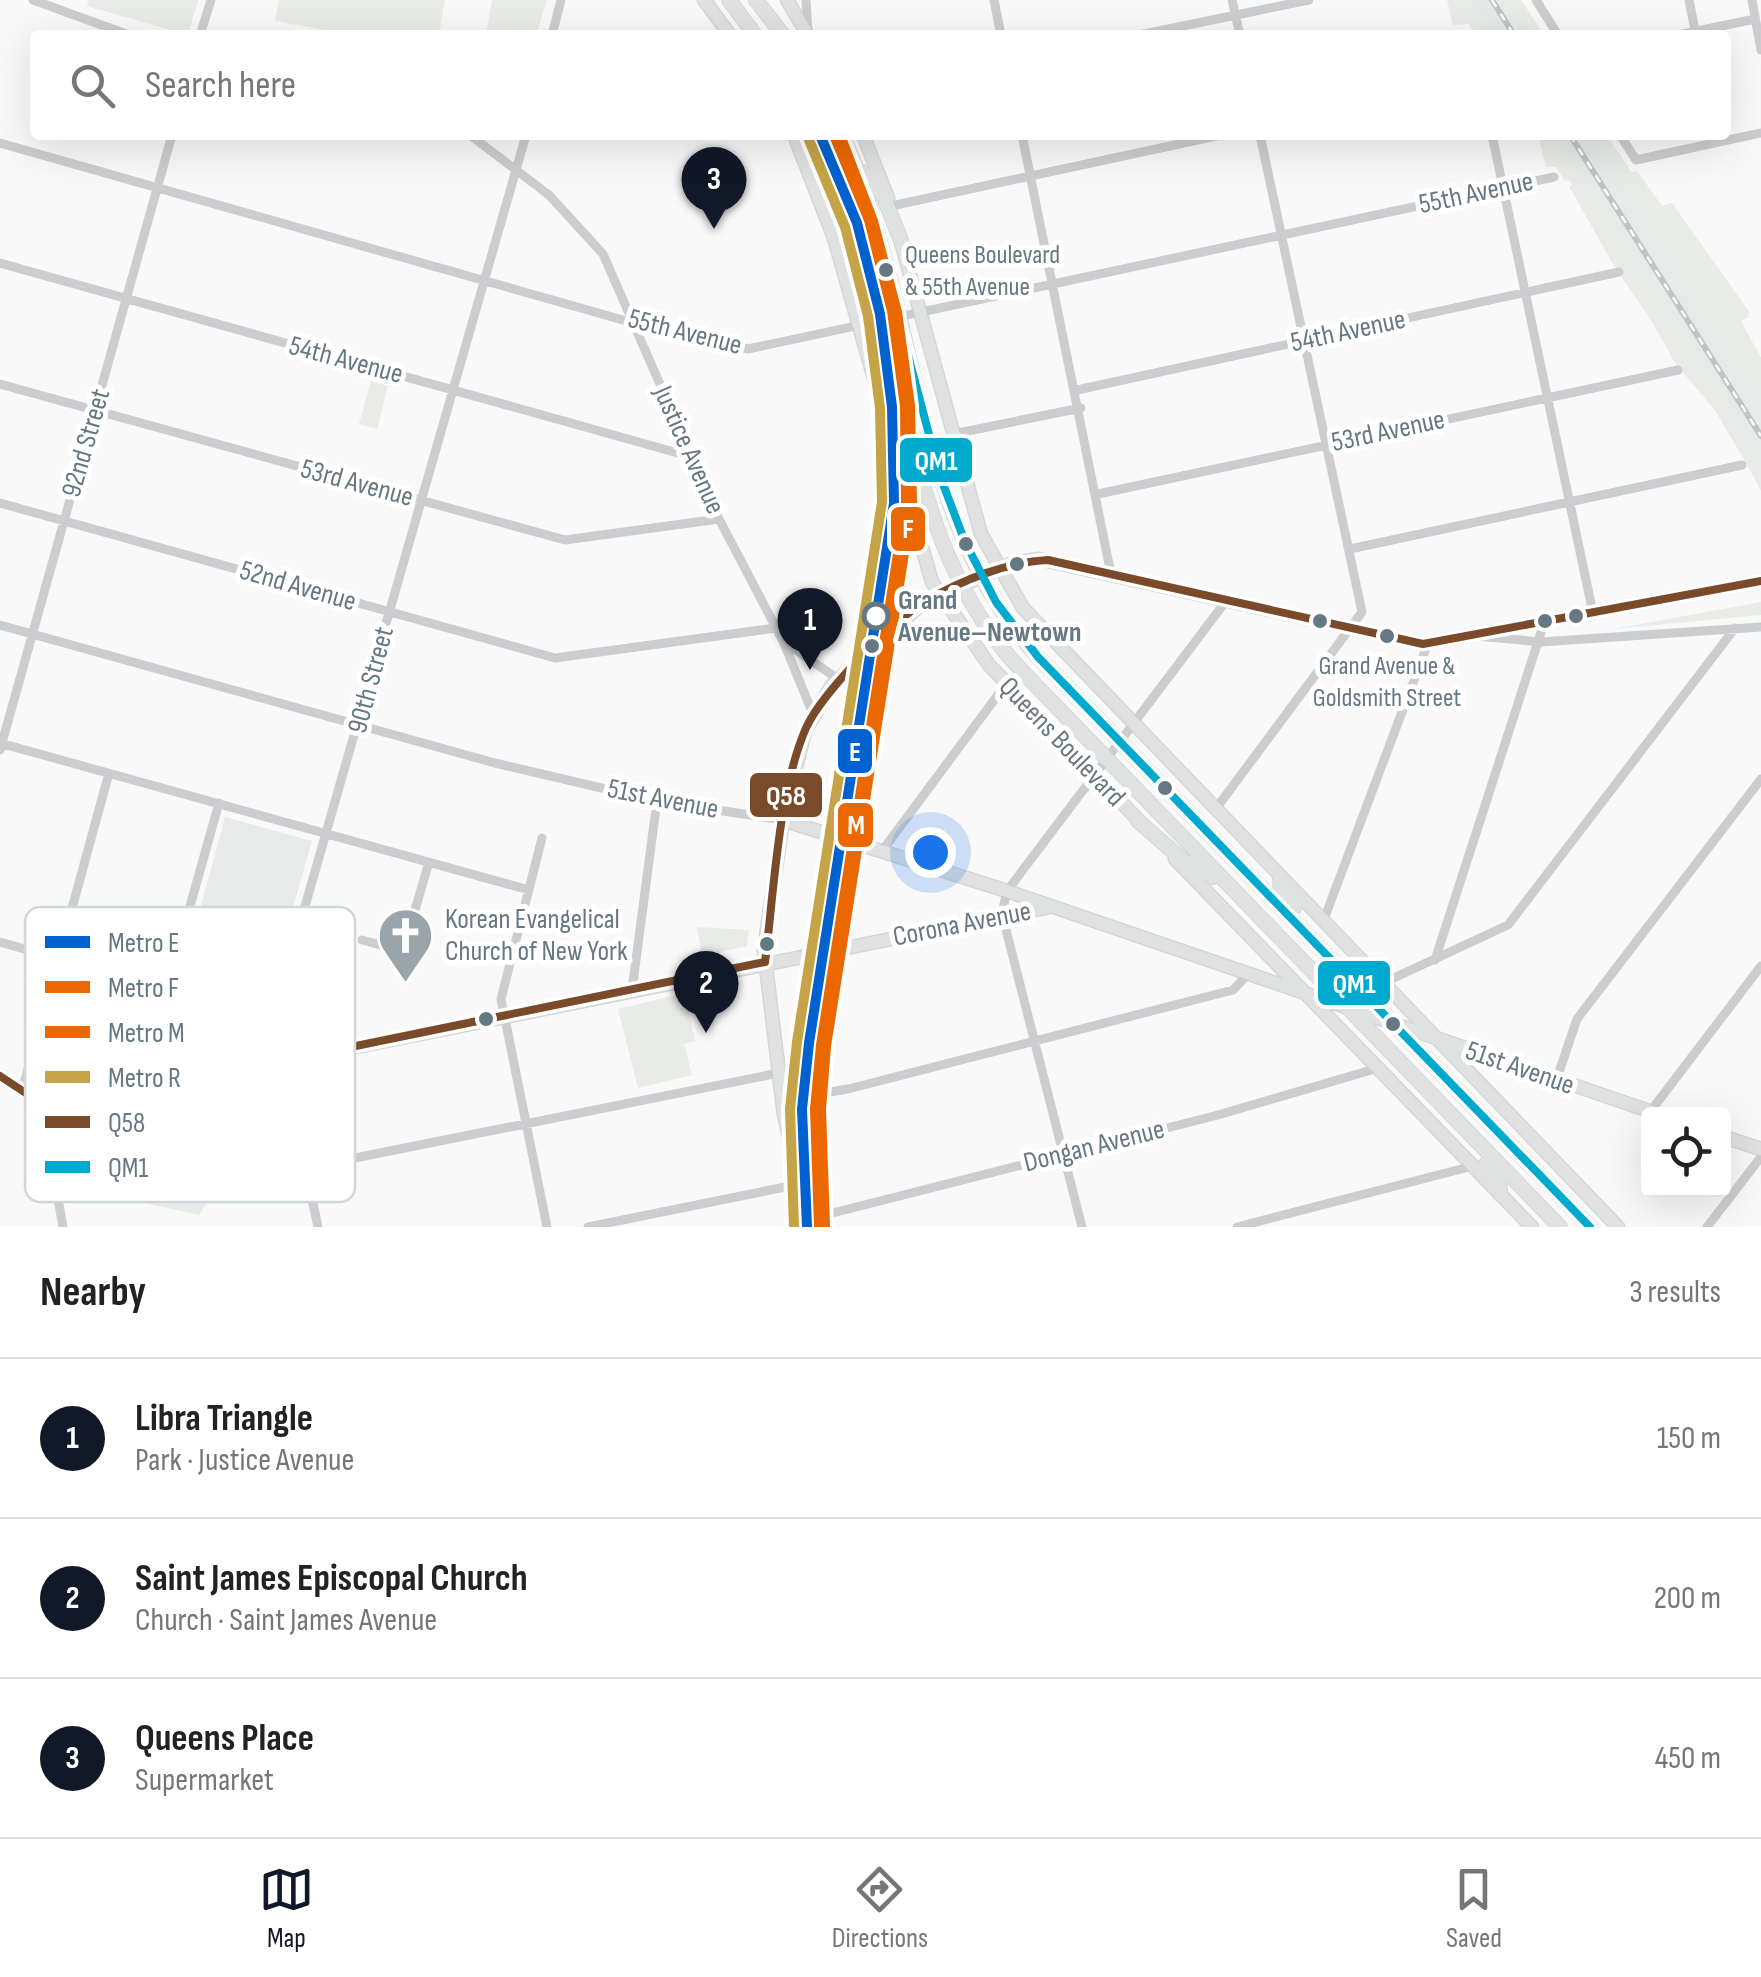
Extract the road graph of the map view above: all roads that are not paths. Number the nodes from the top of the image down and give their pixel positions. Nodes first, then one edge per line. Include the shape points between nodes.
1 (34, 0) edge
2 (211, 0) edge
3 (562, 0) edge
4 (704, 0) edge
5 (729, 0) edge
6 (756, 0) edge
7 (787, 0) edge
8 (806, 0) edge
9 (994, 0) edge
10 (1232, 0) edge
11 (1308, 0) edge
12 (1536, 0) edge
13 (1689, 0) edge
14 (1752, 0) edge
15 (1235, 14) junction
16 (1755, 19) junction
17 (115, 30) edge
18 (202, 30) edge
19 (553, 30) edge
20 (726, 30) edge
21 (751, 30) edge
22 (779, 30) edge
23 (805, 30) edge
24 (808, 30) edge
25 (1000, 30) edge
26 (1162, 30) edge
27 (1239, 30) edge
28 (1555, 30) edge
29 (1695, 30) edge
30 (1709, 30) edge
31 (1761, 50) edge
32 (1761, 133) edge
33 (1731, 136) edge
34 (171, 140) edge
35 (477, 140) edge
36 (524, 140) edge
37 (796, 140) edge
38 (818, 140) edge
39 (844, 140) edge
40 (865, 140) edge
41 (1023, 140) edge
42 (1198, 140) edge
43 (1261, 140) edge
44 (1493, 140) edge
45 (1623, 140) edge
46 (1711, 140) edge
47 (0, 143) edge
48 (855, 164) junction
49 (516, 167) junction
50 (1031, 176) junction
51 (1554, 177) dead end
52 (837, 181) junction
53 (1503, 187) junction
54 (158, 188) junction
55 (891, 206) junction
56 (1283, 234) junction
57 (834, 238) junction
58 (901, 240) junction
59 (0, 263) edge
60 (1619, 272) dead end
61 (484, 280) junction
62 (1054, 284) junction
63 (1524, 293) junction
64 (126, 299) junction
65 (922, 313) junction
66 (902, 317) junction
67 (882, 321) junction
68 (632, 322) junction
69 (860, 326) junction
70 (1306, 340) junction
71 (1678, 370) dead end
72 (0, 384) edge
73 (451, 389) junction
74 (1076, 390) junction
75 (1547, 398) junction
76 (1081, 408) junction
77 (95, 411) junction
78 (953, 434) junction
79 (1328, 444) junction
80 (692, 457) junction
81 (1742, 465) dead end
82 (1098, 494) junction
83 (421, 500) junction
84 (1570, 502) junction
85 (0, 503) edge
86 (720, 519) junction
87 (64, 520) junction
88 (1350, 549) junction
89 (998, 568) junction
90 (1111, 574) junction
91 (978, 577) junction
92 (1761, 581) edge
93 (959, 586) junction
94 (939, 595) junction
95 (1226, 601) junction
96 (390, 612) junction
97 (1593, 614) junction
98 (1544, 623) junction
99 (0, 625) edge
100 (1761, 627) edge
101 (776, 628) junction
102 (1736, 628) junction
103 (1352, 630) junction
104 (32, 634) junction
105 (1475, 635) junction
106 (783, 641) junction
107 (1540, 642) junction
108 (1428, 643) junction
109 (838, 679) junction
110 (1006, 684) junction
111 (813, 714) junction
112 (359, 724) junction
113 (1133, 726) junction
114 (1120, 741) junction
115 (1, 746) edge
116 (1107, 758) junction
117 (109, 773) junction
118 (1094, 774) junction
119 (1761, 779) edge
120 (657, 801) junction
121 (219, 803) junction
122 (1214, 810) junction
123 (783, 820) junction
124 (1138, 821) junction
125 (328, 833) junction
126 (542, 838) dead end
127 (882, 851) junction
128 (429, 862) junction
129 (1280, 878) junction
130 (529, 890) junction
131 (1007, 891) junction
132 (1237, 893) junction
133 (74, 907) edge
134 (190, 907) edge
135 (306, 907) edge
136 (1050, 907) junction
137 (1002, 914) junction
138 (1323, 922) junction
139 (362, 940) dead end
140 (0, 942) edge
141 (25, 949) edge
142 (1330, 958) junction
143 (1436, 960) junction
144 (765, 962) junction
145 (1761, 966) edge
146 (1248, 974) junction
147 (1382, 983) junction
148 (632, 990) junction
149 (1309, 996) junction
150 (1350, 1010) junction
151 (504, 1016) junction
152 (1393, 1024) junction
153 (1437, 1040) junction
154 (1034, 1041) junction
155 (355, 1043) edge
156 (366, 1046) junction
157 (355, 1048) edge
158 (1378, 1068) junction
159 (779, 1073) junction
160 (0, 1076) edge
161 (1556, 1080) junction
162 (25, 1081) edge
163 (22, 1092) junction
164 (25, 1094) edge
165 (782, 1100) junction
166 (1658, 1107) edge
167 (1641, 1109) edge
168 (1451, 1114) junction
169 (524, 1124) junction
170 (1731, 1138) edge
171 (1761, 1149) edge
172 (1063, 1152) junction
173 (1761, 1157) edge
174 (355, 1158) edge
175 (1473, 1166) junction
176 (800, 1184) junction
177 (1500, 1194) junction
178 (312, 1202) edge
179 (810, 1223) edge
180 (318, 1227) edge
181 (547, 1227) edge
182 (588, 1227) edge
183 (1082, 1227) edge
184 (1237, 1227) edge
185 (1532, 1227) edge
186 (1560, 1227) edge
187 (1590, 1227) edge
188 (1618, 1227) edge
189 (1707, 1227) edge

1 - 17 street
2 - 18 street
3 - 19 street
4 - 20 street
5 - 21 main road
6 - 22 main road
7 - 23 street
8 - 24 street
9 - 25 street
10 - 15 street
11 - 15 street
12 - 28 street
13 - 29 street
14 - 16 street
15 - 26 street
15 - 27 street
16 - 30 street
16 - 31 street
32 - 33 street
34 - 54 street, 92nd Street
35 - 49 street, Justice Avenue
36 - 49 street, 90th Street
37 - 57 street, Queens Boulevard
38 - 52 main road, Queens Boulevard
39 - 48 main road, Queens Boulevard
40 - 55 street
41 - 50 street
42 - 50 street
43 - 56 street
44 - 53 street
45 - 46 street via 1636,160
47 - 54 street, 55th Avenue
48 - 58 main road via 882,193
48 - 66 main road, Queens Boulevard
49 - 61 street, 90th Street
49 - 68 street, Justice Avenue via 602,254
50 - 55 street
50 - 62 street
51 - 53 street, 55th Avenue
52 - 57 main road via 841,212
52 - 67 main road, Queens Boulevard
53 - 56 street, 55th Avenue
53 - 63 street
54 - 61 street, 55th Avenue
54 - 64 street, 92nd Street
55 - 58 street
56 - 62 street, 55th Avenue
56 - 70 street
57 - 69 street, Queens Boulevard
58 - 65 street
59 - 64 street, 54th Avenue
60 - 63 street, 54th Avenue
61 - 68 street, 55th Avenue
61 - 73 street, 90th Street
62 - 65 street, 55th Avenue
62 - 74 street
63 - 70 street, 54th Avenue
63 - 75 street
64 - 73 street, 54th Avenue
64 - 77 street, 92nd Street
65 - 66 street, 55th Avenue
65 - 78 street
66 - 67 street, 55th Avenue
66 - 91 main road, Queens Boulevard via 956,526
67 - 69 street, 55th Avenue
67 - 93 main road, Queens Boulevard via 934,526
68 - 69 street, 55th Avenue via 748,349
68 - 80 street, Justice Avenue
69 - 94 street, Queens Boulevard via 910,516
70 - 74 street, 54th Avenue
70 - 79 street
71 - 75 street, 53rd Avenue
72 - 77 street, 53rd Avenue
73 - 80 street, 54th Avenue
73 - 83 street, 90th Street
74 - 76 street
75 - 79 street, 53rd Avenue
75 - 84 street
76 - 78 street
76 - 82 street
77 - 83 street, 53rd Avenue
77 - 87 street, 92nd Street
78 - 89 street via 980,534
79 - 82 street, 53rd Avenue
79 - 88 street
80 - 86 street, Justice Avenue
81 - 84 street
82 - 90 street
83 - 86 street, 53rd Avenue via 565,540
83 - 96 street, 90th Street
84 - 88 street
84 - 97 street
85 - 87 street, 52nd Avenue
86 - 101 street, Justice Avenue
87 - 96 street, 52nd Avenue
87 - 104 street, 92nd Street
88 - 103 street via 1362,612
89 - 90 street via 1039,558
89 - 91 street
89 - 113 street via 1040,630
90 - 95 street
91 - 93 street
91 - 114 main road, Queens Boulevard via 1017,634
92 - 97 street
93 - 94 street
93 - 116 main road, Queens Boulevard via 999,646
94 - 109 street
94 - 110 street, Queens Boulevard
95 - 103 street
95 - 113 street
96 - 101 street, 52nd Avenue via 554,658
96 - 112 street, 90th Street
97 - 98 street
98 - 105 street
98 - 107 street
99 - 104 street, 51st Avenue
100 - 102 street
101 - 106 street, Justice Avenue
102 - 107 street
102 - 143 street via 1508,925
103 - 108 street
103 - 122 street
104 - 112 street, 51st Avenue
104 - 115 street, 92nd Street
105 - 107 street
105 - 108 street
106 - 109 street, Justice Avenue
106 - 111 street, Justice Avenue
107 - 143 street
108 - 138 street
109 - 111 street
110 - 118 street, Queens Boulevard
110 - 127 street
111 - 123 street
112 - 120 street, 51st Avenue
112 - 125 street, 90th Street
113 - 114 street
113 - 122 street
114 - 116 street
114 - 142 main road, Queens Boulevard
115 - 117 street
116 - 118 street
116 - 132 main road, Queens Boulevard
117 - 121 street
117 - 133 street
118 - 124 street, Queens Boulevard
118 - 131 street
119 - 161 street via 1577,1020
120 - 123 street, 51st Avenue
120 - 148 street
121 - 125 street
121 - 134 street
122 - 129 street
123 - 127 street, 51st Avenue
123 - 144 street
124 - 132 main road via 1184,861
124 - 149 street, Queens Boulevard
125 - 128 street
125 - 135 street, 90th Street
126 - 130 street
127 - 131 street, 51st Avenue
128 - 130 street
128 - 139 street via 404,951
129 - 138 street
129 - 142 main road via 1283,895
130 - 151 street via 501,999
131 - 136 street, 51st Avenue
131 - 137 street
132 - 150 main road, Queens Boulevard
136 - 137 street, Corona Avenue
136 - 146 street, 51st Avenue
137 - 144 street, Corona Avenue
137 - 154 street
138 - 147 street
140 - 141 street
142 - 152 main road, Queens Boulevard
143 - 147 street
144 - 148 street, Corona Avenue
144 - 159 street
145 - 166 street
146 - 149 street, 51st Avenue
146 - 154 street via 1233,990
147 - 153 street
148 - 151 street, Corona Avenue
149 - 150 street, 51st Avenue
149 - 158 street, Queens Boulevard
150 - 152 street, 51st Avenue
150 - 168 main road, Queens Boulevard
151 - 156 street, Corona Avenue
151 - 169 street
152 - 153 street, 51st Avenue
152 - 187 main road, Queens Boulevard
153 - 161 street, 51st Avenue
153 - 188 street
154 - 165 street via 848,1090
154 - 172 street
155 - 156 street
156 - 157 street, Corona Avenue
158 - 172 street, Dongan Avenue
158 - 175 street, Queens Boulevard
159 - 165 street
159 - 169 street
160 - 163 street
161 - 167 street, 51st Avenue
162 - 163 street
163 - 164 street
165 - 176 street
168 - 177 main road via 1497,1174
168 - 186 main road, Queens Boulevard
169 - 174 street
169 - 181 street
170 - 171 street
172 - 179 street, Dongan Avenue
172 - 183 street
173 - 189 street
175 - 177 street, Queens Boulevard
175 - 184 street
176 - 179 street
176 - 182 street
177 - 185 street, Queens Boulevard
178 - 180 street

